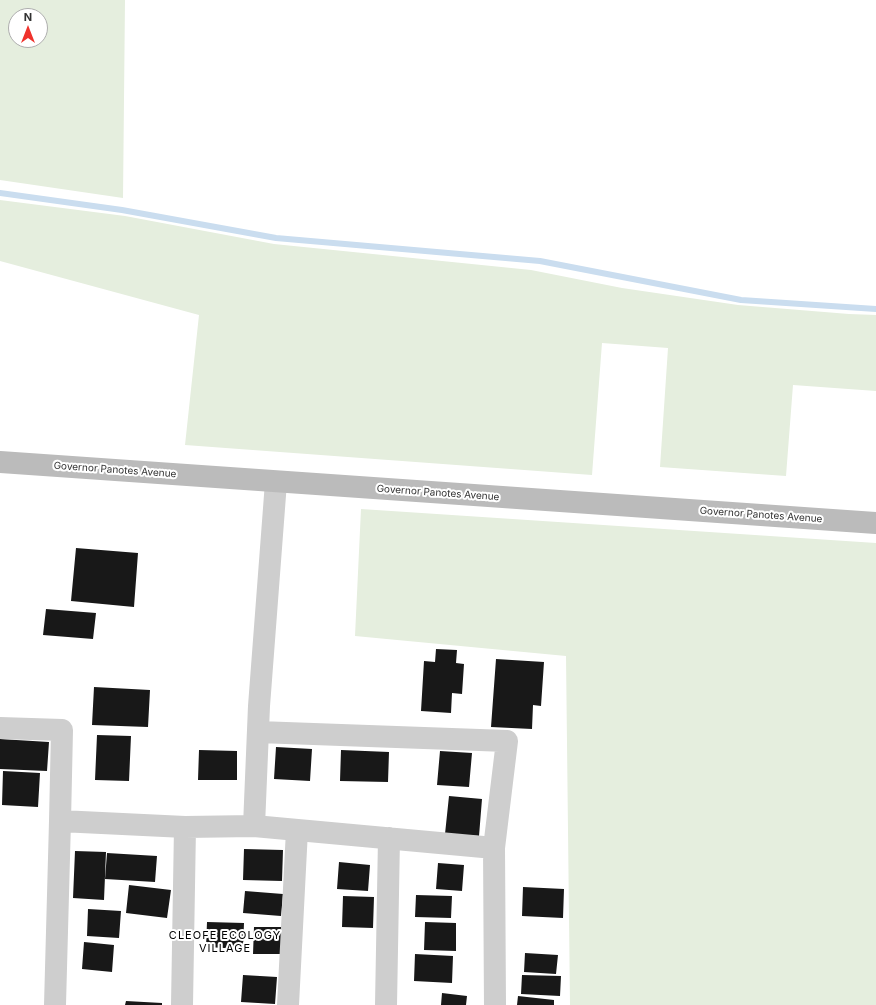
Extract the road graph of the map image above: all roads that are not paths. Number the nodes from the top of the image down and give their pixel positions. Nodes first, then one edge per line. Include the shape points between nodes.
1 (0, 462) edge
2 (276, 482) junction
3 (876, 523) edge
4 (0, 728) edge
5 (258, 732) junction
6 (60, 821) junction
7 (185, 826) junction
8 (254, 826) junction
9 (297, 830) junction
10 (388, 838) junction
11 (494, 848) junction
12 (55, 1005) edge
13 (182, 1005) edge
14 (288, 1005) edge
15 (386, 1005) edge
16 (495, 1005) edge

1 - 2 main road, Governor Panotes Avenue
2 - 3 main road, Governor Panotes Avenue
2 - 5 street
4 - 6 street via 62,730
5 - 8 street
5 - 11 street via 507,740
6 - 7 street
6 - 12 street
7 - 8 street
7 - 13 street
8 - 9 street
9 - 10 street
9 - 14 street
10 - 11 street
10 - 15 street
11 - 16 street

